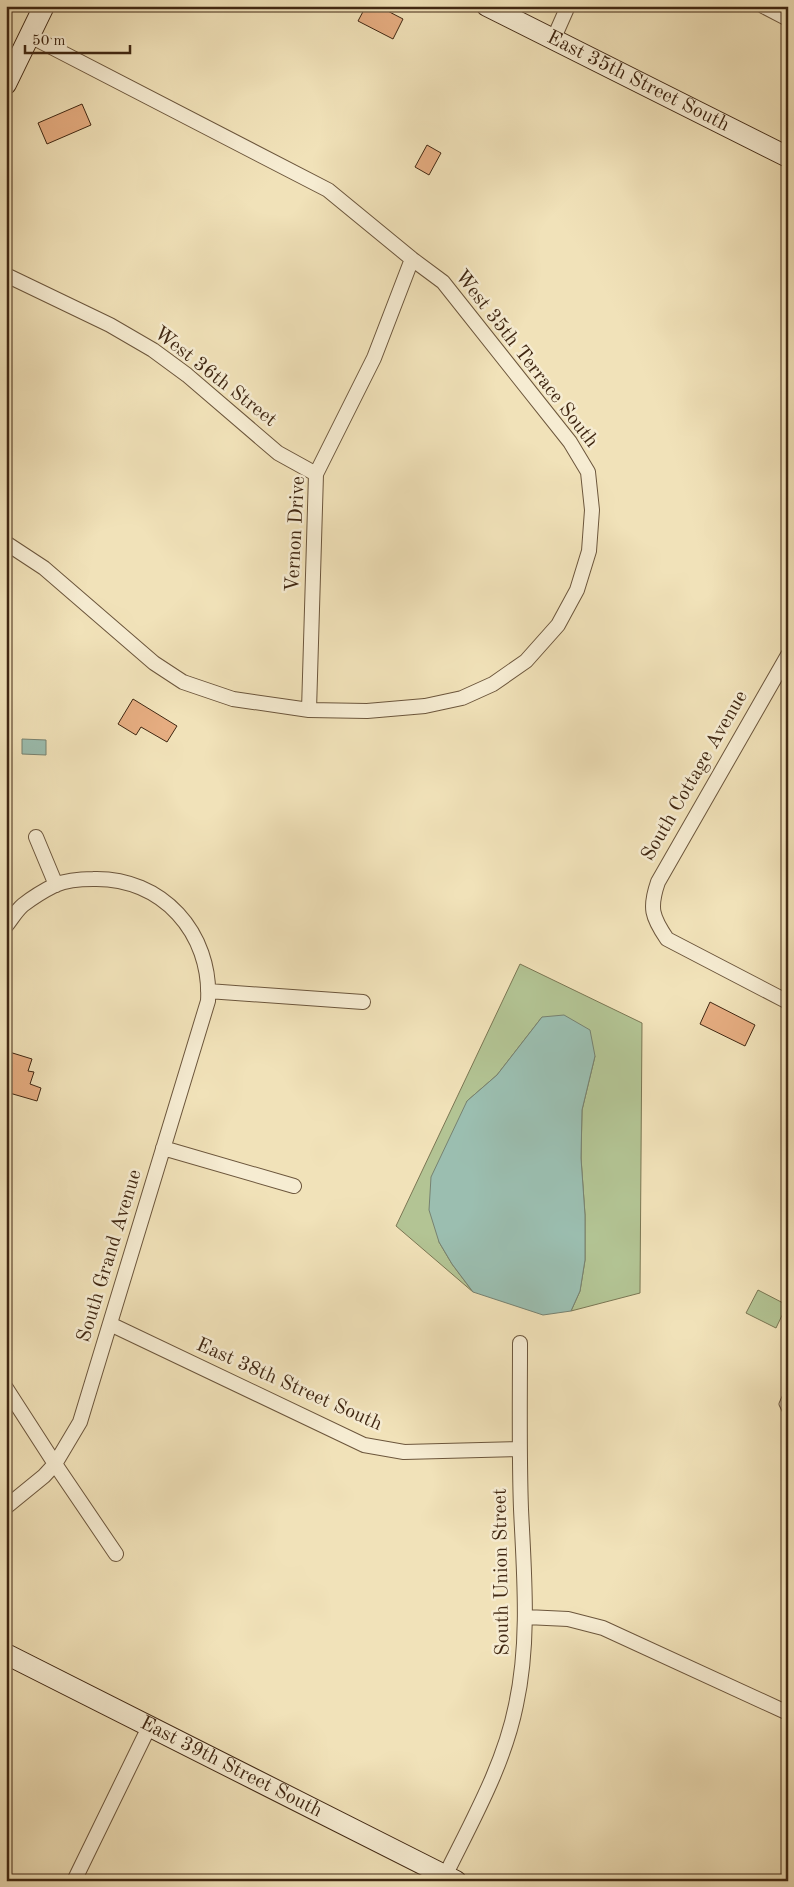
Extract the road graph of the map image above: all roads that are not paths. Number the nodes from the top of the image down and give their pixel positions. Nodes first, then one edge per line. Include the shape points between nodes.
1 (44, 6) edge
2 (487, 6) edge
3 (568, 6) edge
4 (763, 6) edge
5 (788, 19) edge
6 (30, 36) junction
7 (553, 40) junction
8 (6, 84) edge
9 (788, 157) edge
10 (412, 259) junction
11 (6, 275) edge
12 (316, 474) junction
13 (6, 542) edge
14 (788, 655) edge
15 (309, 710) junction
16 (36, 837) dead end
17 (56, 885) junction
18 (6, 926) edge
19 (208, 991) junction
20 (363, 1002) dead end
21 (788, 1002) edge
22 (163, 1148) junction
23 (294, 1186) dead end
24 (110, 1324) junction
25 (520, 1343) dead end
26 (6, 1388) edge
27 (788, 1393) edge
28 (788, 1414) edge
29 (519, 1449) junction
30 (55, 1464) junction
31 (6, 1507) edge
32 (116, 1554) dead end
33 (526, 1617) junction
34 (6, 1654) edge
35 (788, 1713) edge
36 (149, 1726) junction
37 (451, 1878) edge
38 (74, 1881) edge

1 - 6 main road
2 - 7 main road, East 35th Street South
3 - 7 street
4 - 5 street
6 - 8 main road
6 - 10 street, West 35th Terrace South via 328,190
7 - 9 main road, East 35th Street South
10 - 12 street, Vernon Drive via 374,358
10 - 15 street, West 35th Terrace South via 443,282 570,442 588,472 592,510 589,551 577,590 558,625 526,661 493,684 462,698 425,706 367,711
11 - 12 street, West 36th Street via 110,325 152,350 187,375 278,453
12 - 15 street, Vernon Drive
13 - 15 street, West 35th Terrace South via 44,568 154,663 184,682 233,699
14 - 21 street, South Cottage Avenue via 658,882 652,898 655,921 667,940
16 - 17 street
17 - 18 street, South Grand Avenue via 22,906
17 - 19 street, South Grand Avenue via 79,879 108,878 136,885 162,899 180,915 196,939 206,966
19 - 20 street
19 - 22 street, South Grand Avenue via 208,1001
22 - 23 street
22 - 24 street, South Grand Avenue
24 - 29 street, East 38th Street South via 364,1445 404,1452
24 - 30 street, South Grand Avenue via 80,1422
25 - 29 street, South Union Street
26 - 30 street
27 - 28 lane via 783,1404
29 - 33 street, South Union Street
30 - 31 street, South Grand Avenue
30 - 32 street
33 - 35 street via 568,1619 603,1628
33 - 37 street, South Union Street via 523,1668 506,1742
34 - 36 main road, East 39th Street South
36 - 37 main road, East 39th Street South
36 - 38 street

